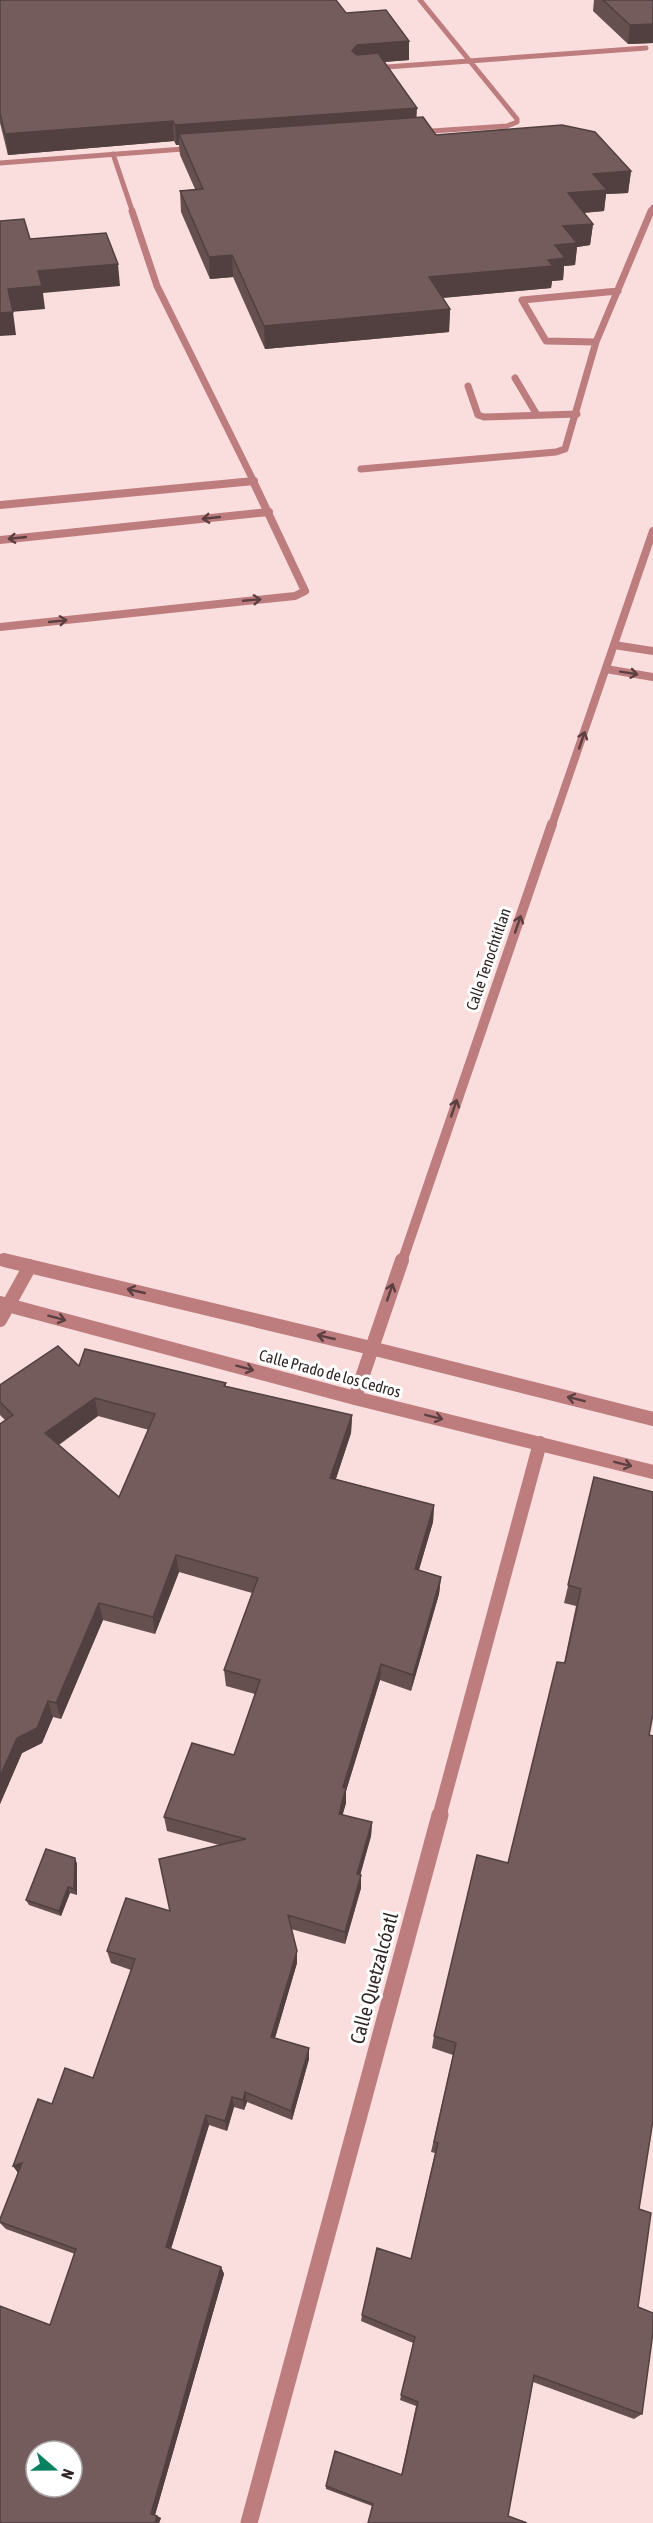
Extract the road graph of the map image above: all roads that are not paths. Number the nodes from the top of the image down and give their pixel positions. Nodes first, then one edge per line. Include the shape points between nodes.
1 (420, 0) edge
2 (645, 48) edge
3 (469, 61) junction
4 (369, 69) edge
5 (411, 132) edge
6 (208, 147) edge
7 (113, 154) junction
8 (0, 163) edge
9 (653, 207) edge
10 (618, 291) junction
11 (596, 342) junction
12 (515, 378) dead end
13 (468, 386) dead end
14 (577, 414) junction
15 (537, 415) junction
16 (361, 469) dead end
17 (254, 481) junction
18 (0, 505) edge
19 (269, 512) junction
20 (653, 531) edge
21 (0, 540) edge
22 (0, 627) edge
23 (614, 645) junction
24 (653, 651) edge
25 (606, 669) junction
26 (653, 677) edge
27 (0, 1259) edge
28 (30, 1266) junction
29 (4, 1304) edge
30 (0, 1320) edge
31 (371, 1348) junction
32 (355, 1398) junction
33 (653, 1419) edge
34 (540, 1443) junction
35 (653, 1472) edge
36 (249, 2523) edge

1 - 3 street
2 - 3 street
3 - 4 street
3 - 5 street via 517,122 507,126
6 - 7 street
7 - 8 street
7 - 17 street via 157,286
9 - 10 street
10 - 11 street
10 - 11 street via 522,300 546,341
11 - 14 street
12 - 15 street
13 - 15 street via 480,416
14 - 15 street
14 - 16 street via 565,449 560,451
17 - 18 street
17 - 19 street
19 -> 21 street
22 -> 19 street via 304,594 305,588
20 - 23 street, Calle Tenochtitlan
23 - 24 street
23 - 25 street, Calle Tenochtitlan
25 -> 26 street
31 -> 25 street, Calle Tenochtitlan
27 - 28 street, Calle Prado de los Cedros
28 - 29 street
31 -> 28 street, Calle Prado de los Cedros
29 - 30 street
29 -> 32 street, Calle Prado de los Cedros
31 - 32 street, Calle Tenochtitlan
33 -> 31 street, Calle Prado de los Cedros
32 -> 34 street, Calle Prado de los Cedros
34 -> 35 street, Calle Prado de los Cedros
34 - 36 street, Calle Quetzalcóatl

